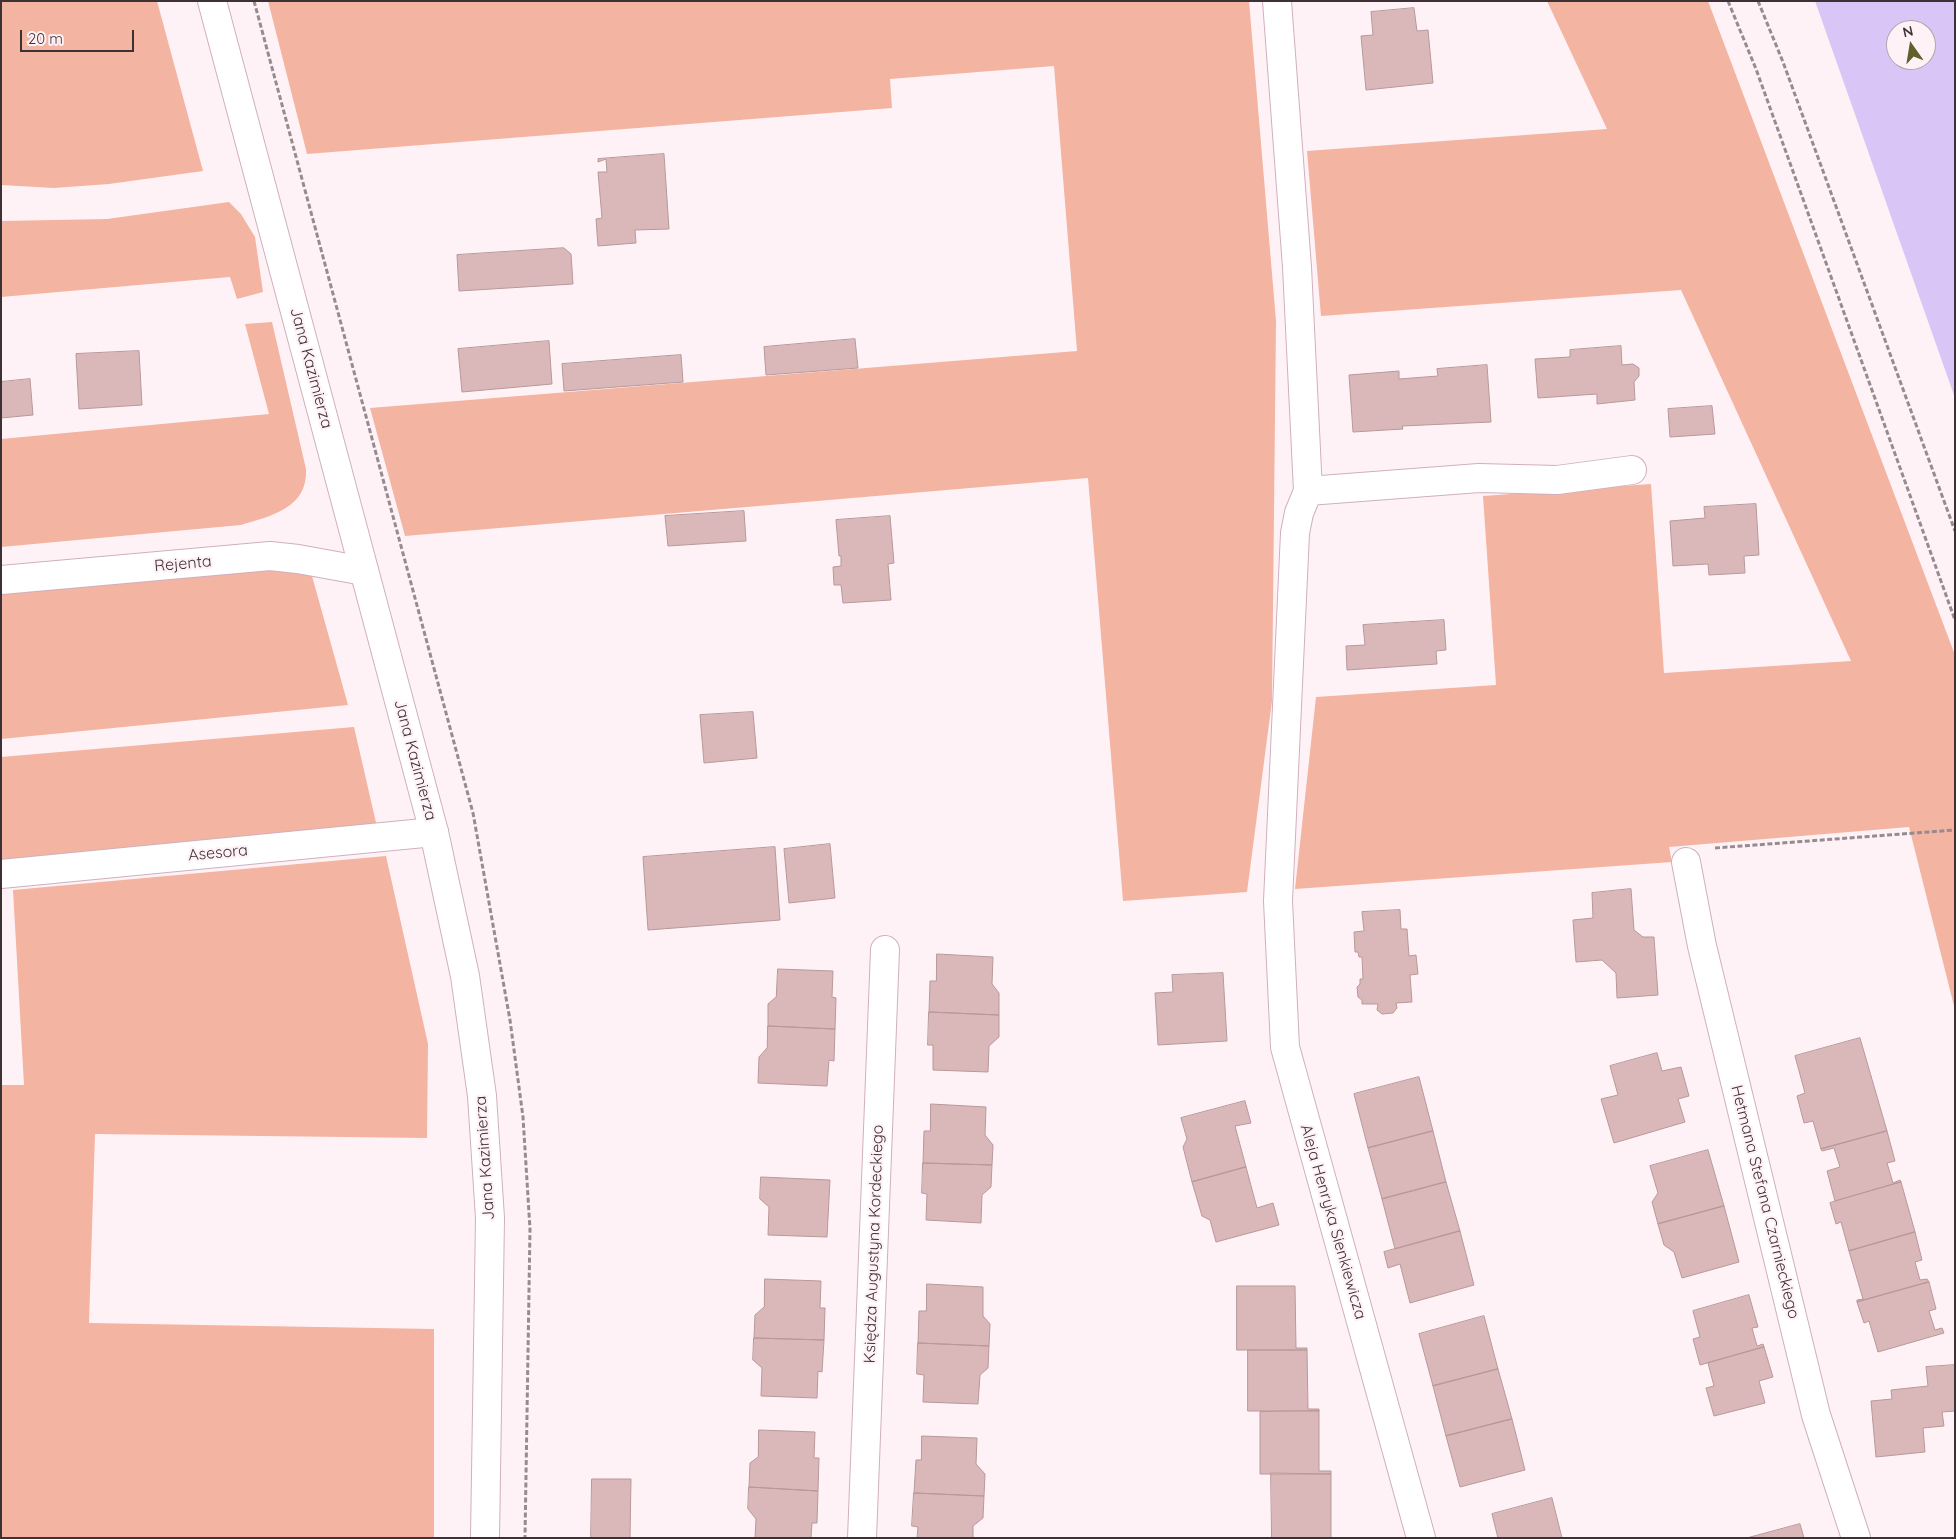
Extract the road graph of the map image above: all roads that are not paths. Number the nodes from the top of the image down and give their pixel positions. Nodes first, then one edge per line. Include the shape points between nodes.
1 (212, 1) edge
2 (1277, 1) edge
3 (1632, 470) dead end
4 (1308, 491) junction
5 (364, 571) junction
6 (1, 580) edge
7 (434, 832) junction
8 (1686, 862) road end
9 (1, 874) edge
10 (885, 950) dead end
11 (485, 1538) edge
12 (862, 1538) edge
13 (1421, 1538) edge
14 (1856, 1538) edge

1 - 5 street, Jana Kazimierza
2 - 4 street via 1297,267
3 - 4 street via 1557,480 1479,478
4 - 13 street, Aleja Henryka Sienkiewicza via 1295,532 1278,901 1285,1047
5 - 6 street, Rejenta via 270,556
5 - 7 street, Jana Kazimierza
7 - 9 street, Asesora
7 - 11 street, Jana Kazimierza via 465,976 482,1096 490,1218
8 - 14 street, Hetmana Stefana Czarnieckiego via 1704,954 1816,1415
10 - 12 street, Księdza Augustyna Kordeckiego

